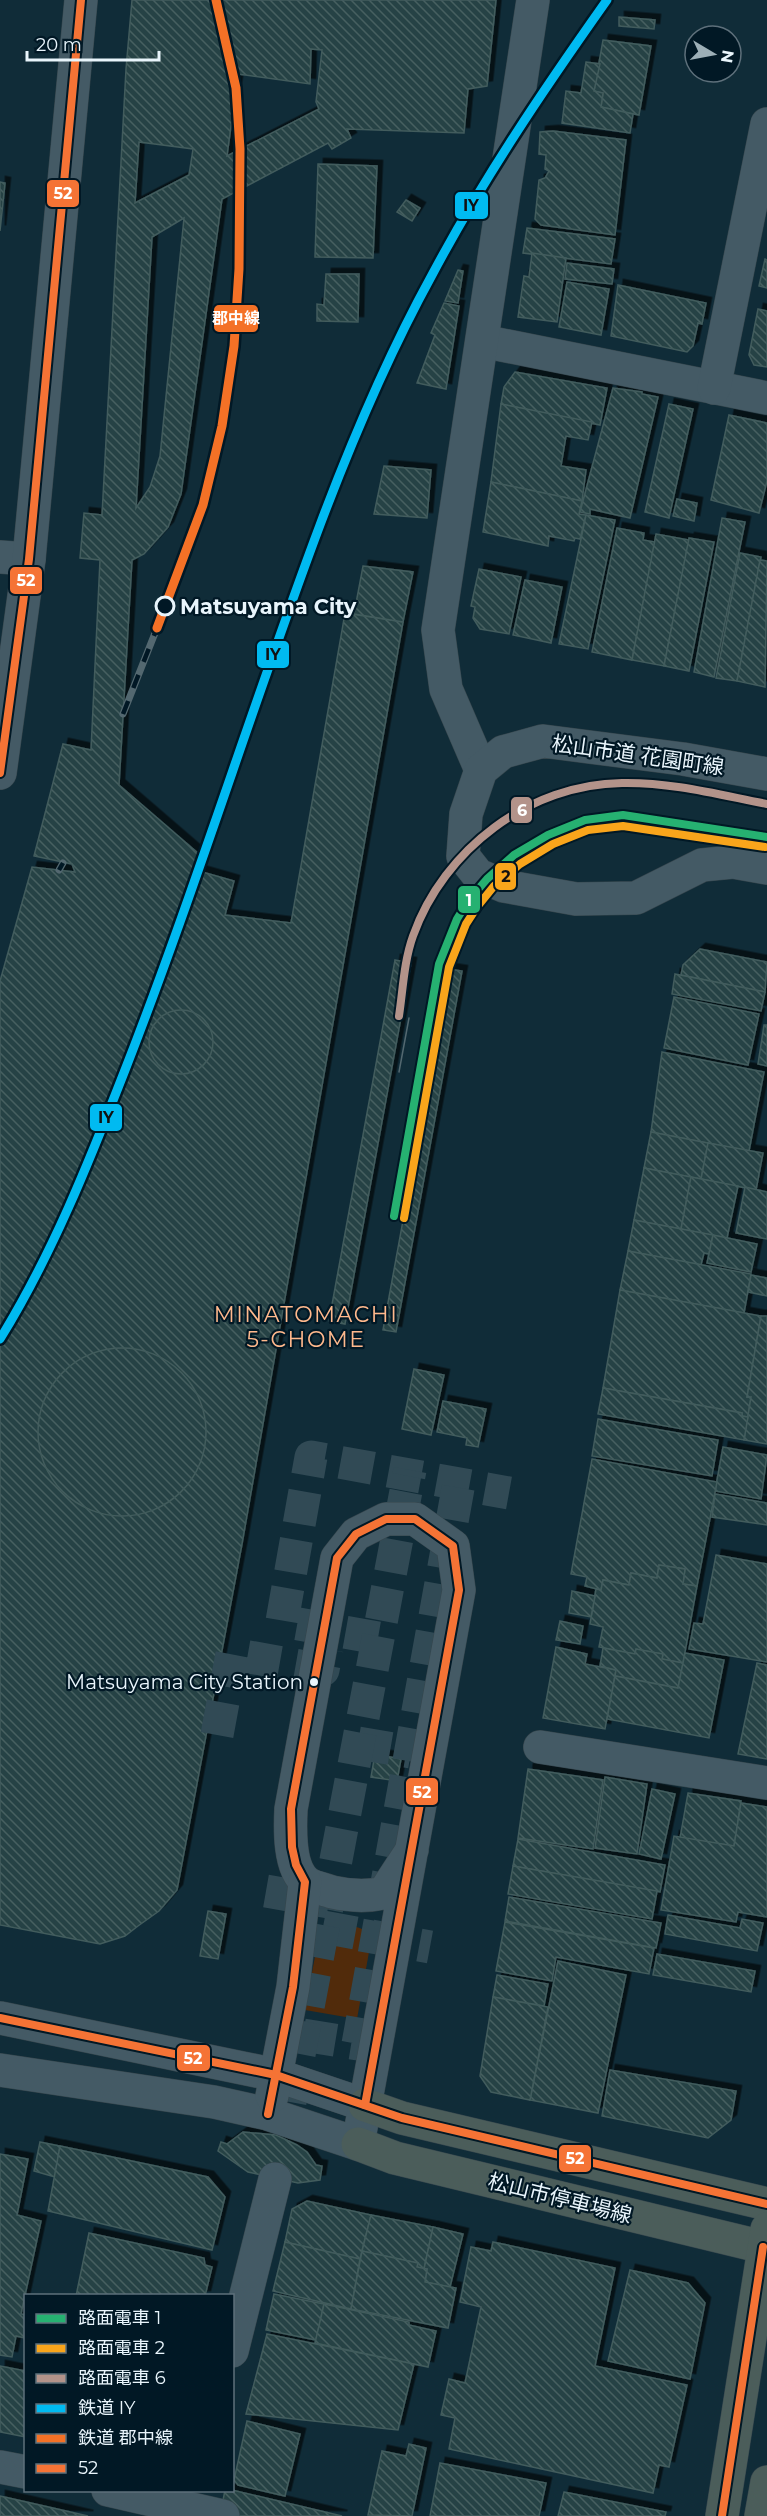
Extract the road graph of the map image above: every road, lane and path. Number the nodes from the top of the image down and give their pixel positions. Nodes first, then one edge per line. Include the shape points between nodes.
1 (81, 0) edge
2 (533, 0) edge
3 (767, 124) edge
4 (482, 341) junction
5 (714, 388) junction
6 (767, 398) edge
7 (15, 558) edge
8 (481, 770) junction
9 (0, 773) edge
10 (767, 774) edge
11 (767, 868) edge
12 (540, 1747) dead end
13 (767, 1783) edge
14 (412, 1850) junction
15 (306, 1882) junction
16 (0, 2018) edge
17 (0, 2070) edge
18 (276, 2076) junction
19 (365, 2106) junction
20 (268, 2114) junction
21 (358, 2144) junction
22 (275, 2179) dead end
23 (767, 2205) edge
24 (766, 2241) edge
25 (234, 2343) edge
26 (0, 2467) edge
27 (24, 2472) edge
28 (767, 2482) edge
29 (119, 2492) edge
30 (203, 2508) edge
31 (722, 2516) edge
32 (761, 2516) edge

1 - 7 street
2 - 4 street
3 - 5 street
4 - 5 street
4 - 8 street via 438,630 446,689
5 - 6 street
7 - 9 street
8 - 10 street, 松山市道 花園町線 via 503,752 543,741
8 - 11 street via 466,814 463,856 478,875 504,886 576,899 636,898 702,865 733,862
12 - 13 street
14 - 15 street via 384,1893 367,1897 343,1894
14 - 15 street via 459,1590 453,1546 415,1519 386,1519 356,1534 337,1558 291,1809 289,1836 298,1871
14 - 19 street
15 - 18 street via 293,1987
16 - 18 street
17 - 20 street via 214,2102
18 - 19 street
18 - 20 street
19 - 21 street
19 - 23 main road, 松山市停車場線
20 - 21 street
21 - 24 main road, 松山市停車場線 via 394,2158
22 - 25 street
24 - 31 main road, 松山市停車場線
26 - 27 street
28 - 32 main road
29 - 30 street

